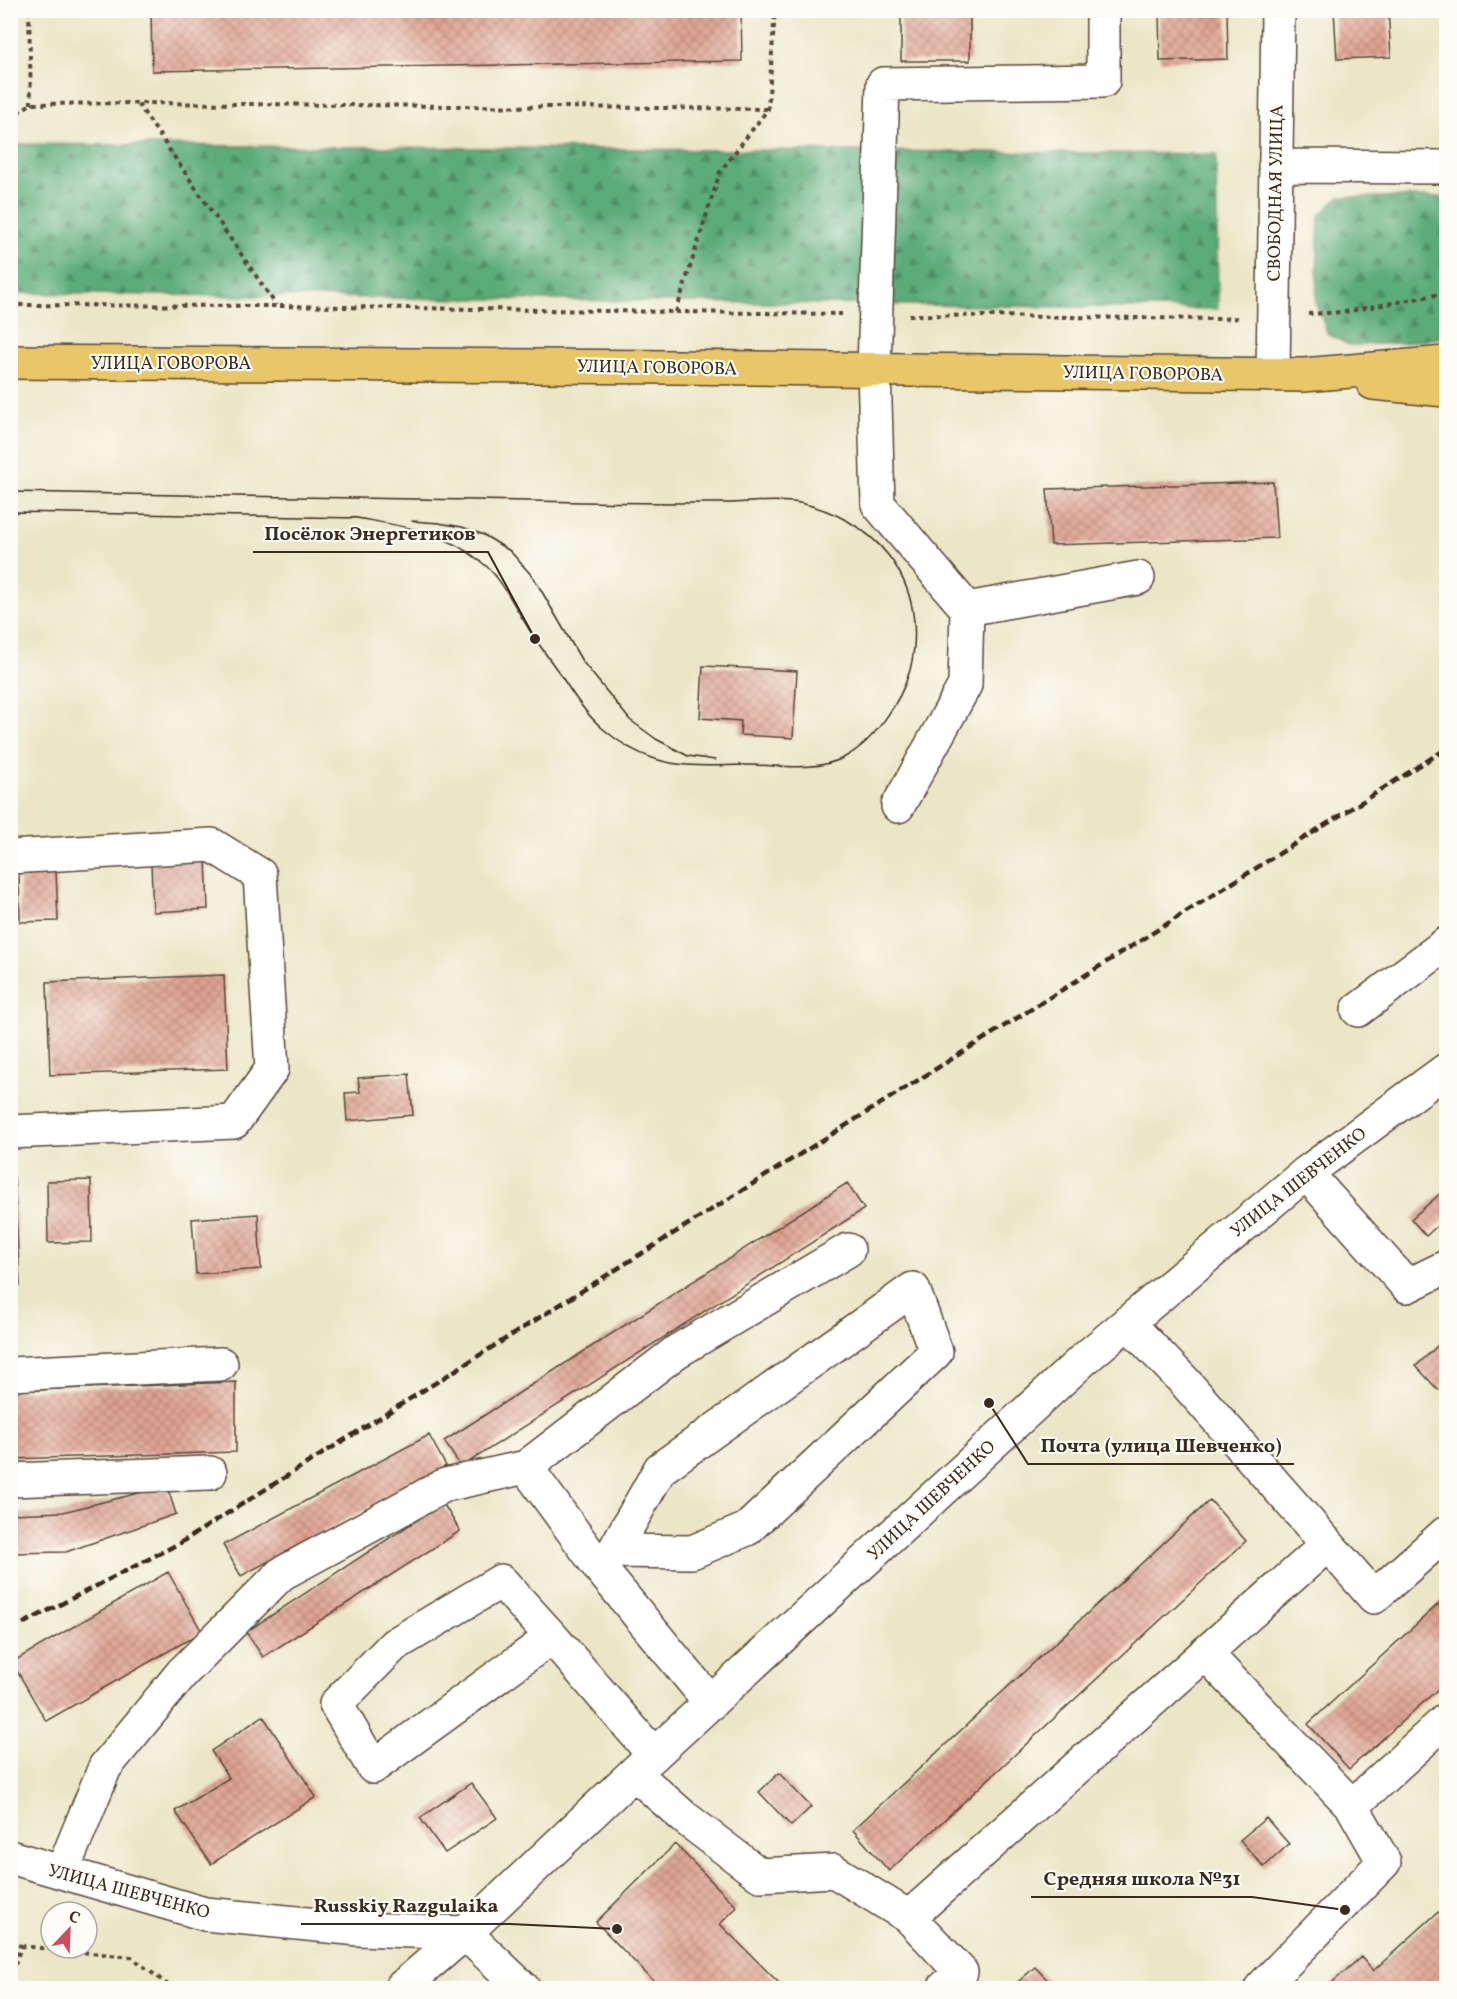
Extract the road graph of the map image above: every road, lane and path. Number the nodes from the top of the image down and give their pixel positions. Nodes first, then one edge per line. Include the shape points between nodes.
1 (29, 10) edge
2 (775, 10) edge
3 (1103, 10) edge
4 (1278, 10) edge
5 (138, 103) junction
6 (31, 104) junction
7 (768, 109) junction
8 (10, 117) edge
9 (1275, 165) junction
10 (1446, 167) edge
11 (1446, 294) edge
12 (10, 305) edge
13 (277, 306) junction
14 (676, 312) junction
15 (876, 315) junction
16 (1274, 316) junction
17 (10, 362) edge
18 (1446, 363) edge
19 (874, 369) junction
20 (1288, 375) junction
21 (1446, 390) edge
22 (1138, 578) dead end
23 (967, 609) junction
24 (898, 806) dead end
25 (10, 857) edge
26 (1446, 944) edge
27 (1358, 1010) dead end
28 (1446, 1070) edge
29 (10, 1132) edge
30 (1306, 1173) junction
31 (848, 1250) dead end
32 (1446, 1268) edge
33 (1128, 1323) junction
34 (221, 1364) dead end
35 (10, 1374) edge
36 (526, 1467) junction
37 (210, 1473) dead end
38 (10, 1480) edge
39 (1446, 1533) edge
40 (1327, 1545) junction
41 (606, 1559) junction
42 (552, 1637) junction
43 (1205, 1653) junction
44 (711, 1703) junction
45 (1446, 1720) edge
46 (644, 1764) junction
47 (1352, 1806) junction
48 (10, 1857) edge
49 (62, 1872) junction
50 (909, 1917) junction
51 (465, 1933) junction
52 (10, 1941) edge
53 (21, 1946) junction
54 (10, 1981) edge
55 (172, 1989) edge
56 (401, 1989) edge
57 (523, 1989) edge
58 (944, 1989) edge
59 (1260, 1989) edge

1 - 6 path
2 - 7 path
3 - 15 street via 1103,81 883,84
4 - 9 street, СВОБОДНАЯ УЛИЦА
5 - 6 path
5 - 7 path
5 - 13 path
6 - 8 path
7 - 14 path via 720,172
9 - 10 street
9 - 16 street, СВОБОДНАЯ УЛИЦА
11 - 16 path via 1344,312
12 - 13 path
13 - 14 path
14 - 15 path
15 - 16 path via 1215,319
15 - 19 street
16 - 20 street, СВОБОДНАЯ УЛИЦА
17 - 19 main road, УЛИЦА ГОВОРОВА
18 - 20 main road, УЛИЦА ГОВОРОВА
19 - 20 main road, УЛИЦА ГОВОРОВА
19 - 23 street via 878,504
20 - 21 main road, УЛИЦА ГОВОРОВА
22 - 23 street
23 - 24 street via 965,686
25 - 29 street via 212,845 260,875 272,1069 234,1122
26 - 27 street
28 - 30 street, УЛИЦА ШЕВЧЕНКО
30 - 32 street via 1407,1286
30 - 33 street, УЛИЦА ШЕВЧЕНКО
31 - 36 street via 676,1352
33 - 40 street
33 - 44 street, УЛИЦА ШЕВЧЕНКО
34 - 35 street
36 - 41 street
36 - 49 street via 445,1485 281,1574 182,1673 105,1767
37 - 38 street
39 - 40 street via 1374,1597
40 - 43 street
41 - 41 street via 660,1469 913,1289 936,1352 747,1529 692,1552
41 - 44 street
42 - 42 street via 501,1581 394,1645 336,1704 373,1767
42 - 46 street
43 - 47 street
43 - 50 street
44 - 46 street, УЛИЦА ШЕВЧЕНКО
45 - 47 street
46 - 50 street via 685,1818 760,1875 834,1871
46 - 51 street, УЛИЦА ШЕВЧЕНКО
47 - 59 street via 1384,1862
48 - 49 street, УЛИЦА ШЕВЧЕНКО
49 - 51 street, УЛИЦА ШЕВЧЕНКО via 205,1914 359,1929
50 - 58 street via 962,1972
51 - 56 street, УЛИЦА ШЕВЧЕНКО
51 - 57 street
52 - 53 path
53 - 54 path
53 - 55 path via 131,1957

